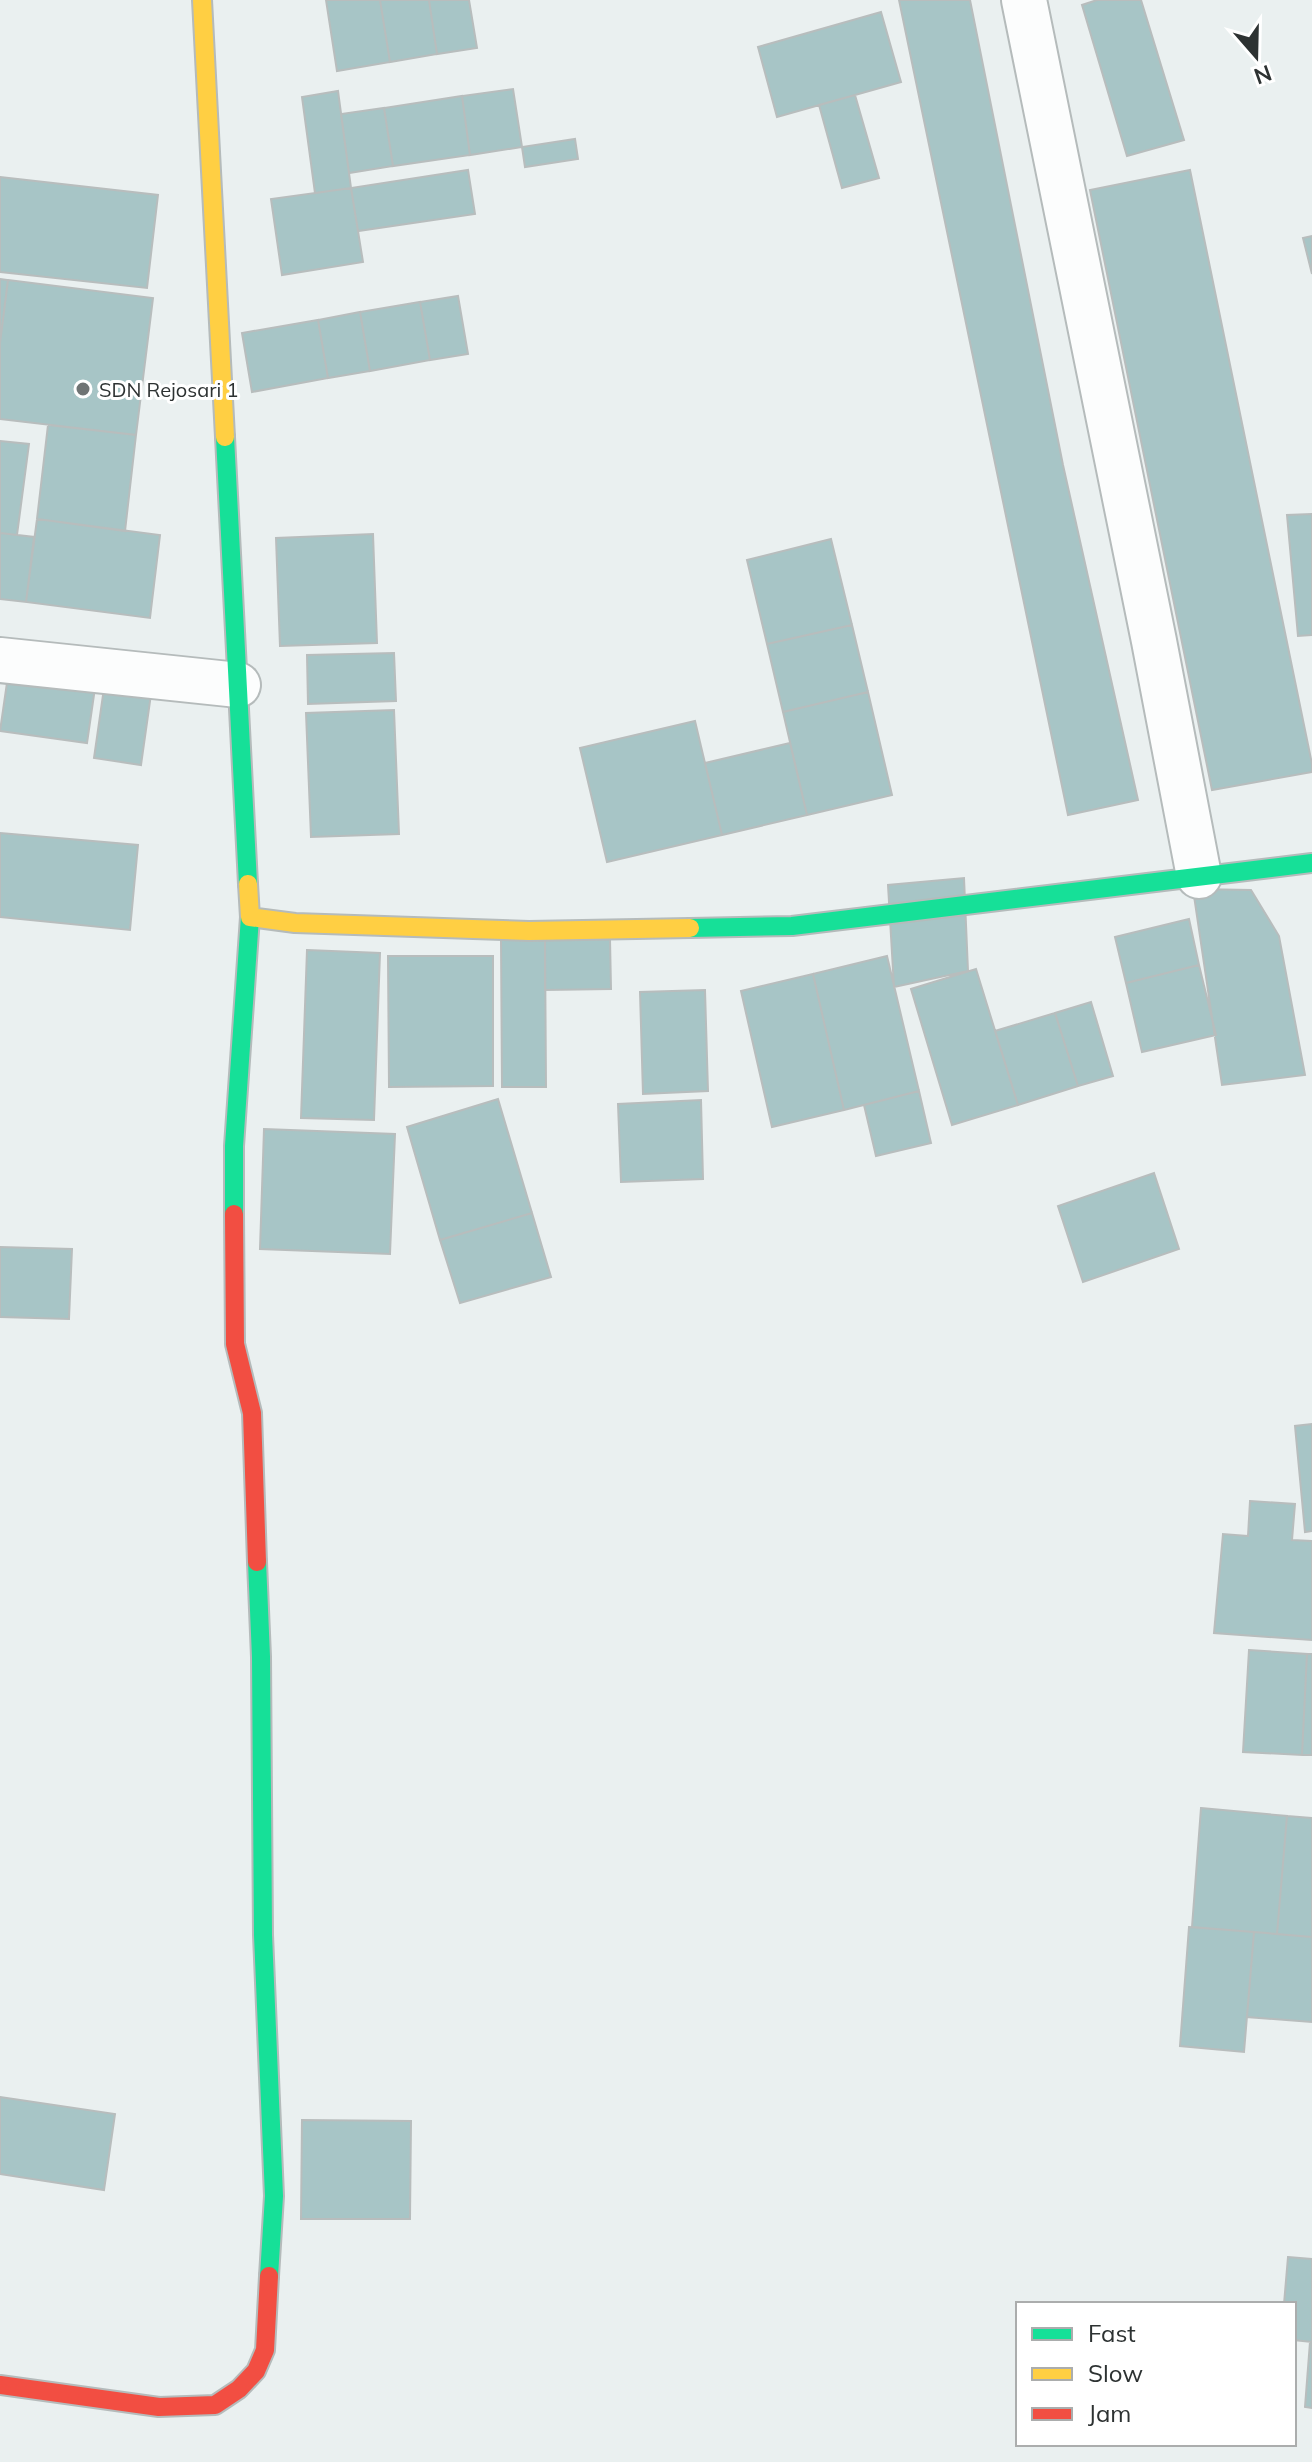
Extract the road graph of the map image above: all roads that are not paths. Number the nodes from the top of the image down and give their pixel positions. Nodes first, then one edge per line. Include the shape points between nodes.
1 (202, 0) edge
2 (1024, 0) edge
3 (0, 660) edge
4 (238, 685) junction
5 (1312, 863) edge
6 (1199, 876) junction
7 (250, 917) junction
8 (0, 2385) edge

1 - 4 street
2 - 6 street
3 - 4 street
4 - 7 street
5 - 6 street
6 - 7 street via 792,926 529,931
7 - 8 street via 234,1146 235,1344 252,1413 261,1657 263,1935 274,2196 265,2350 256,2371 215,2405 159,2407

